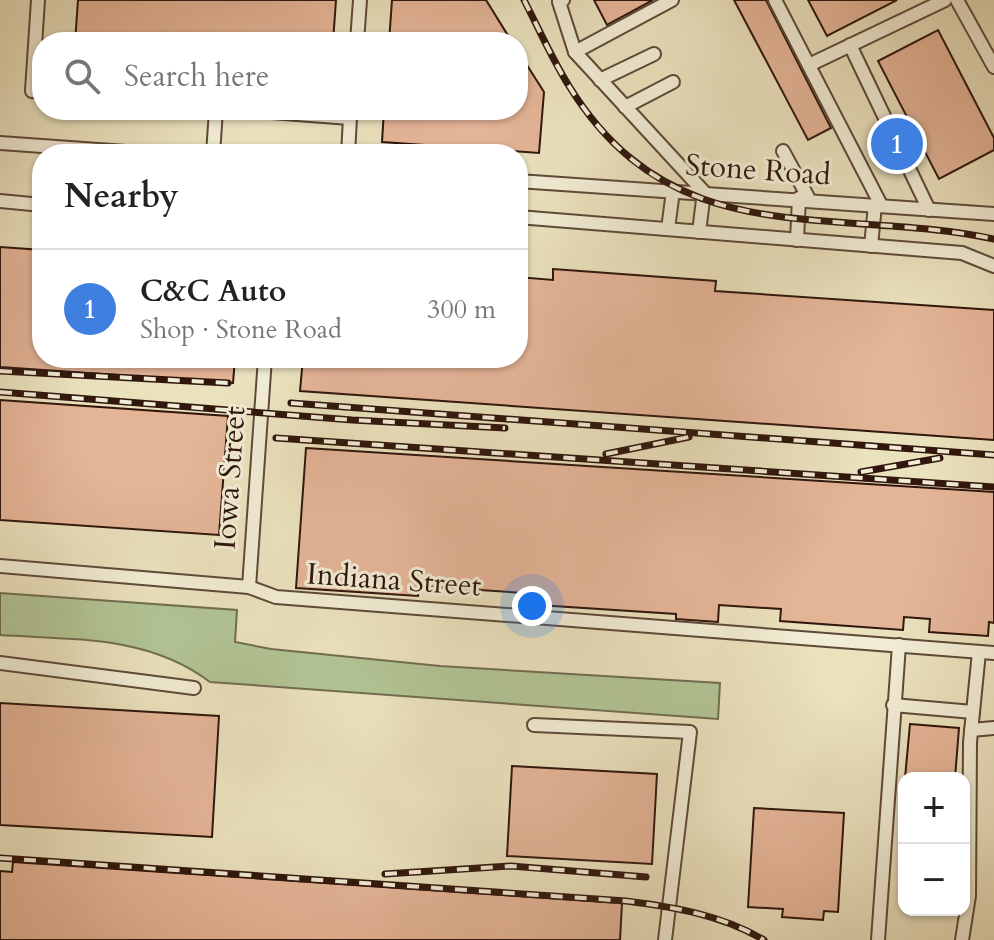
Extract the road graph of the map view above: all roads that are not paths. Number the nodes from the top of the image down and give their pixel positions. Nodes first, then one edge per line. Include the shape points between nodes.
1 (38, 0) edge
2 (360, 0) edge
3 (563, 0) edge
4 (672, 0) edge
5 (775, 0) edge
6 (912, 0) edge
7 (945, 0) edge
8 (957, 0) edge
9 (918, 13) junction
10 (36, 32) edge
11 (358, 32) edge
12 (850, 45) junction
13 (575, 52) junction
14 (654, 54) dead end
15 (809, 65) junction
16 (994, 67) edge
17 (600, 80) junction
18 (673, 82) dead end
19 (625, 107) junction
20 (215, 120) edge
21 (350, 120) edge
22 (0, 143) edge
23 (214, 144) edge
24 (348, 144) edge
25 (32, 145) edge
26 (783, 151) dead end
27 (528, 182) edge
28 (673, 191) junction
29 (704, 192) junction
30 (804, 199) junction
31 (0, 201) edge
32 (32, 204) edge
33 (878, 205) junction
34 (929, 210) junction
35 (994, 214) edge
36 (528, 218) edge
37 (668, 229) junction
38 (699, 232) junction
39 (797, 240) junction
40 (871, 246) junction
41 (994, 266) edge
42 (264, 368) edge
43 (0, 566) edge
44 (249, 587) junction
45 (261, 593) joint
46 (899, 645) junction
47 (979, 652) junction
48 (994, 653) edge
49 (0, 663) edge
50 (194, 688) dead end
51 (893, 705) junction
52 (973, 712) junction
53 (534, 725) dead end
54 (994, 728) edge
55 (971, 730) junction
56 (665, 940) edge
57 (878, 940) edge
58 (962, 940) edge

1 - 10 street
2 - 11 street
3 - 13 street via 559,2
4 - 13 street
5 - 15 street
6 - 9 street
7 - 9 street
8 - 16 street
9 - 12 street
12 - 15 street
12 - 34 street
13 - 17 street
14 - 17 street
15 - 33 street
17 - 19 street
18 - 19 street
19 - 29 street
20 - 23 street
21 - 24 street
22 - 25 street
26 - 30 street
27 - 28 street, Stone Road
28 - 29 street, Stone Road
28 - 37 street
29 - 30 street, Stone Road
29 - 38 street
30 - 33 street, Stone Road
30 - 39 street
31 - 32 street
33 - 34 street, Stone Road
33 - 40 street
34 - 35 street, Stone Road
36 - 37 street
37 - 38 street
38 - 39 street
39 - 40 street
40 - 41 street via 962,253
42 - 44 street, Iowa Street
43 - 44 street
44 - 45 street, Iowa Street
45 - 46 street, Indiana Street
46 - 47 street, Indiana Street
46 - 51 street
47 - 48 street, Indiana Street
47 - 52 street
49 - 50 street
51 - 52 street
51 - 57 street
52 - 55 street
53 - 56 street via 690,732
54 - 55 street
55 - 58 street via 969,896

